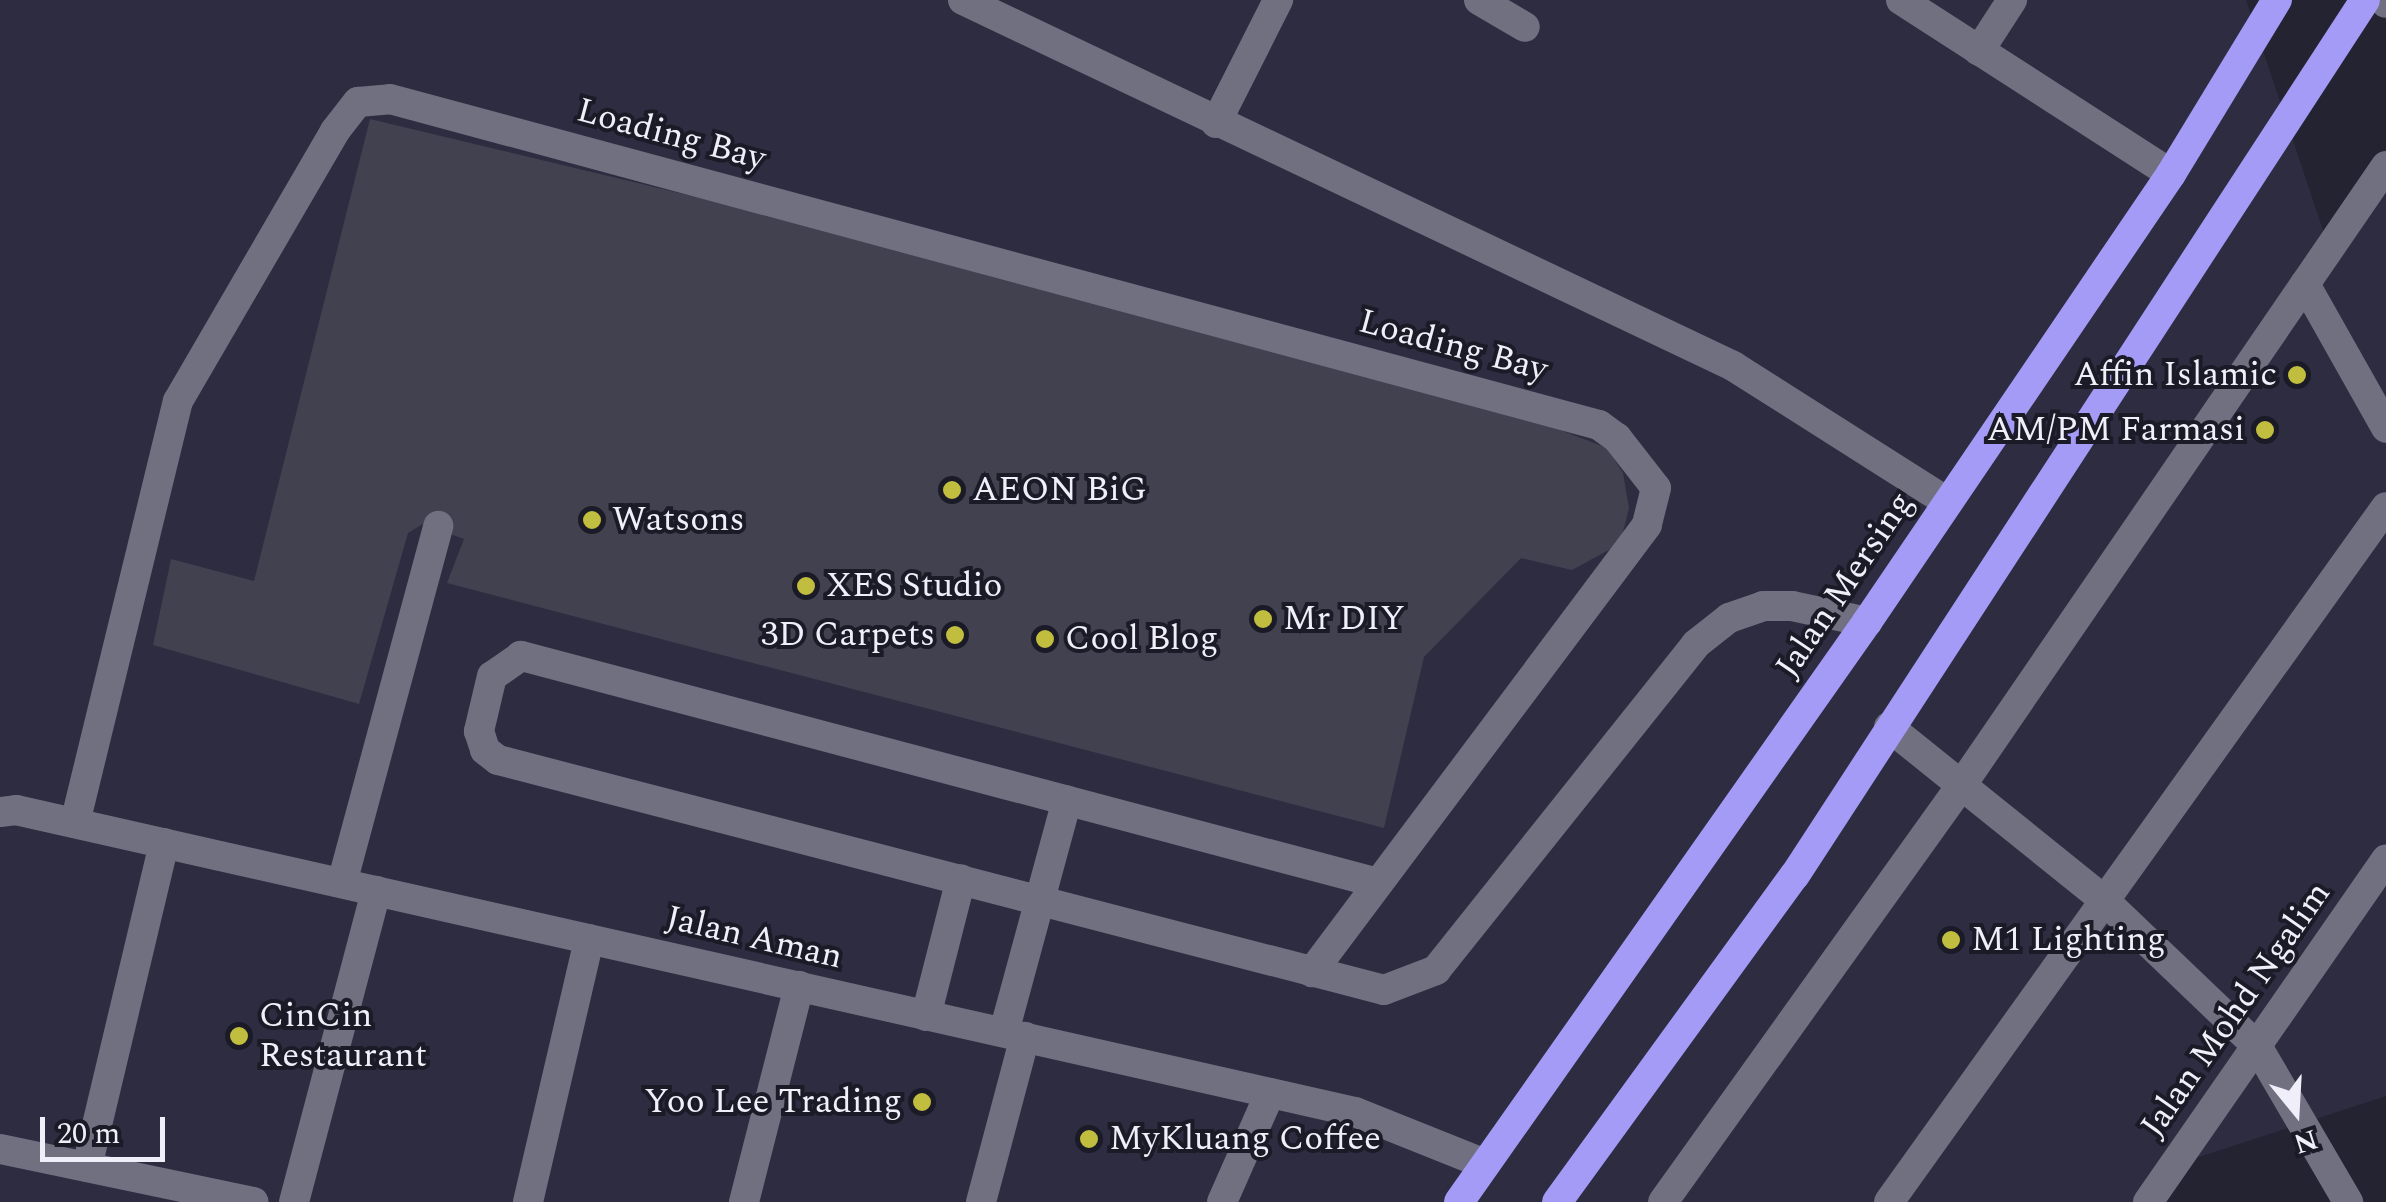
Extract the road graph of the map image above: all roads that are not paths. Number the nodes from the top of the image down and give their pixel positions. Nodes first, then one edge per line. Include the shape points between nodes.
1 (963, 0) edge
2 (1278, 0) edge
3 (1479, 0) edge
4 (1901, 0) edge
5 (2012, 0) edge
6 (2277, 0) edge
7 (2365, 0) edge
8 (1526, 26) dead end
9 (1979, 50) junction
10 (1216, 123) junction
11 (2386, 166) edge
12 (2171, 174) junction
13 (2306, 284) junction
14 (2386, 428) edge
15 (1948, 502) junction
16 (2386, 506) edge
17 (438, 526) dead end
18 (1867, 622) junction
19 (1890, 727) junction
20 (1963, 783) junction
21 (1067, 800) junction
22 (0, 812) edge
23 (75, 823) junction
24 (164, 843) junction
25 (2386, 860) edge
26 (961, 879) junction
27 (342, 883) junction
28 (1378, 883) junction
29 (376, 891) junction
30 (1041, 898) junction
31 (2103, 899) junction
32 (589, 939) junction
33 (1312, 972) junction
34 (799, 986) junction
35 (926, 1016) junction
36 (1014, 1035) junction
37 (2258, 1046) junction
38 (1270, 1093) junction
39 (0, 1149) edge
40 (1484, 1164) junction
41 (87, 1167) junction
42 (254, 1202) edge
43 (294, 1202) edge
44 (528, 1202) edge
45 (744, 1202) edge
46 (981, 1202) edge
47 (1222, 1202) edge
48 (1458, 1202) edge
49 (1557, 1202) edge
50 (1663, 1202) edge
51 (1890, 1202) edge
52 (2148, 1202) edge
53 (2348, 1202) edge

1 - 10 street
2 - 10 street
3 - 8 street
4 - 9 street
5 - 9 street
6 - 12 highway, Jalan Mersing
7 - 19 highway
9 - 12 street
10 - 15 street via 1733,366
11 - 13 street
12 - 15 highway, Jalan Mersing
13 - 14 street
13 - 20 street
15 - 18 highway, Jalan Mersing
16 - 31 street
17 - 27 street
18 - 33 street via 1792,606 1763,606 1729,618 1696,644 1436,970 1384,990
18 - 40 highway, Jalan Mersing
19 - 20 street
19 - 49 highway via 1795,875
20 - 31 street
20 - 50 street
21 - 26 street via 521,656 492,676 478,731 485,750 498,760
21 - 28 street
21 - 30 street
22 - 23 street, Jalan Aman
23 - 24 street, Jalan Aman
23 - 28 street, Loading Bay via 178,401 335,130 358,102 410,104 1599,425 1640,459 1656,488 1647,526
24 - 27 street, Jalan Aman
24 - 41 street
25 - 37 street, Jalan Mohd Ngalim
26 - 30 street
26 - 35 street
27 - 29 street, Jalan Aman
28 - 33 street
29 - 32 street, Jalan Aman
29 - 43 street
30 - 33 street
30 - 36 street
31 - 37 street
31 - 51 street
32 - 34 street, Jalan Aman
32 - 44 street
34 - 35 street, Jalan Aman
34 - 45 street
35 - 36 street, Jalan Aman
36 - 38 street, Jalan Aman
36 - 46 street
37 - 52 street, Jalan Mohd Ngalim
37 - 53 street
38 - 40 street, Jalan Aman via 1355,1112
38 - 47 street
39 - 41 street
40 - 48 highway, Jalan Mersing
41 - 42 street

